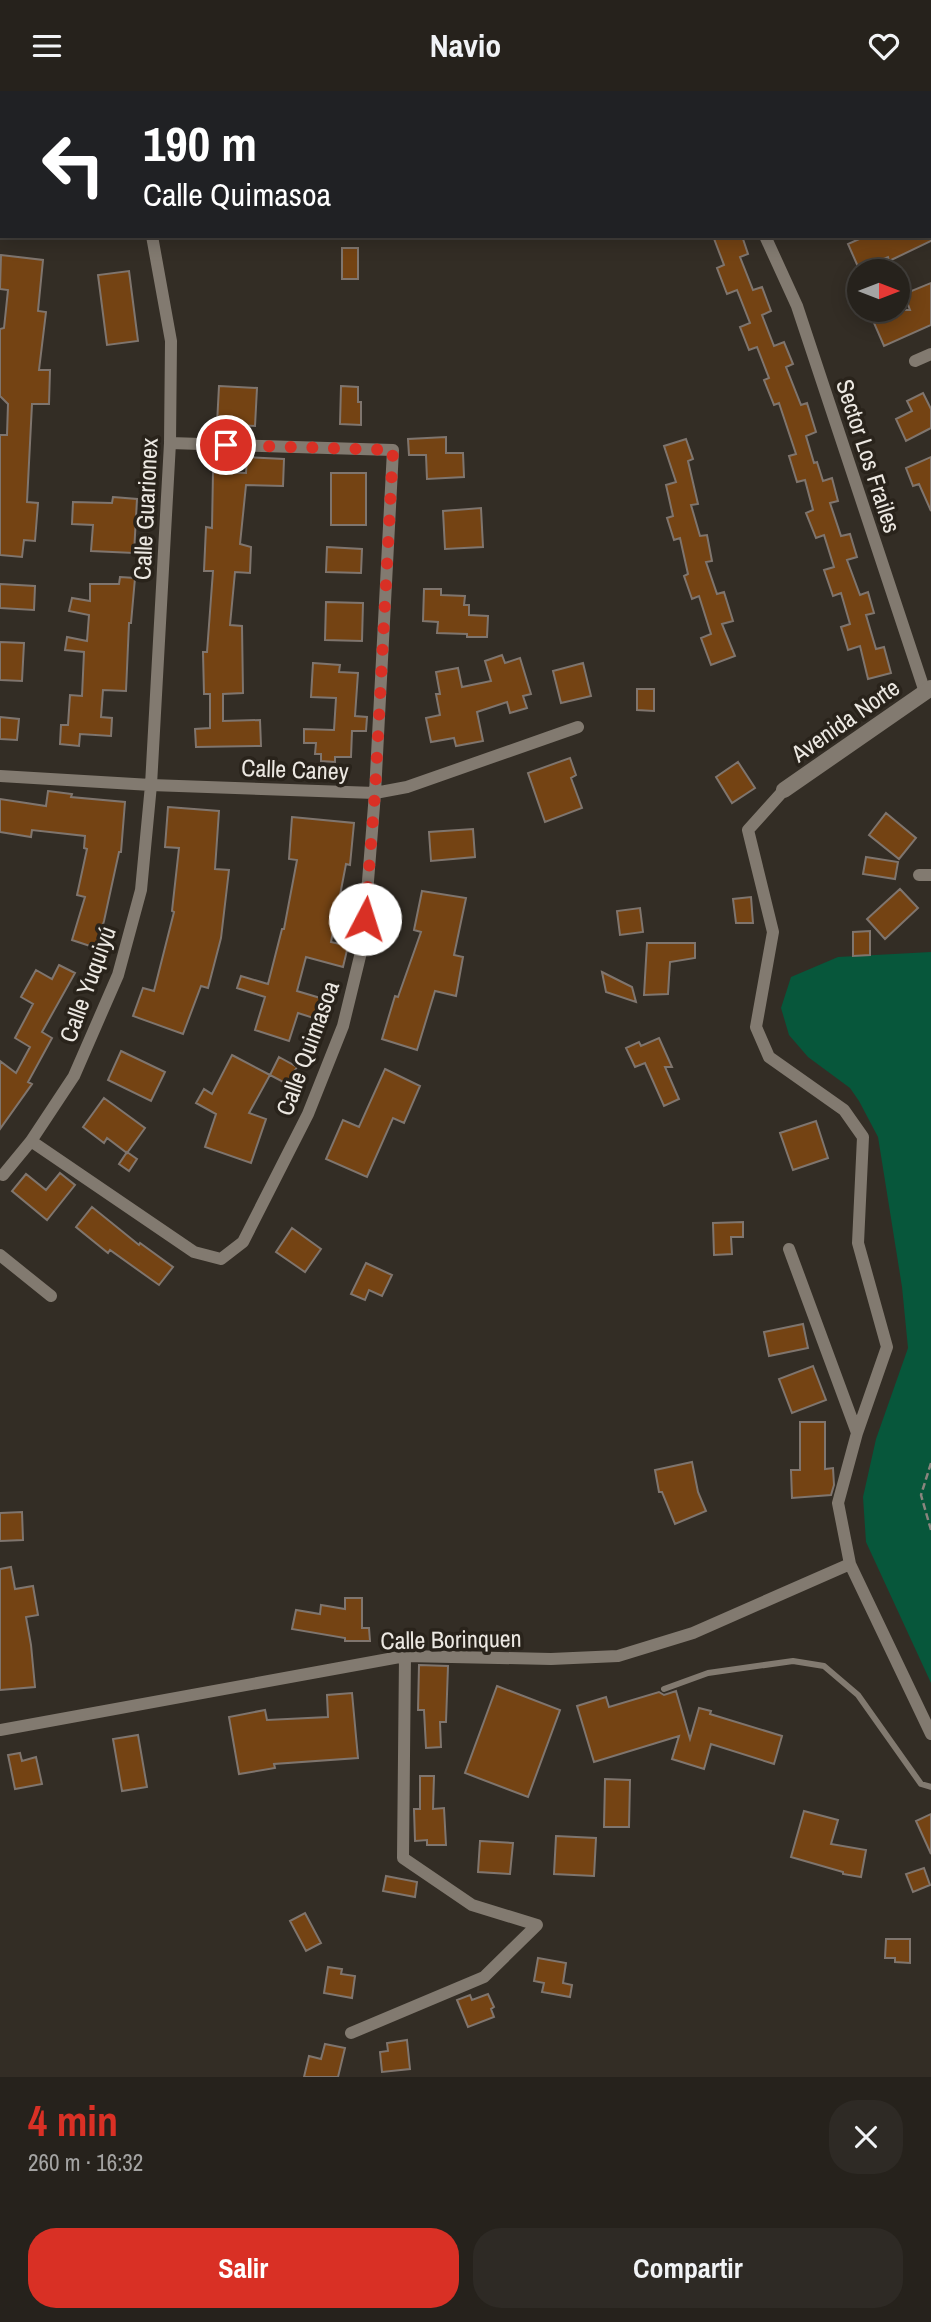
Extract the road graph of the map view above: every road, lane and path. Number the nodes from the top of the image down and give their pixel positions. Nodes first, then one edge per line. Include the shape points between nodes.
1 (152, 238) edge
2 (766, 238) edge
3 (931, 354) edge
4 (915, 362) dead end
5 (170, 443) junction
6 (928, 690) edge
7 (578, 727) dead end
8 (0, 776) edge
9 (151, 785) junction
10 (784, 789) joint
11 (375, 793) junction
12 (31, 1142) junction
13 (3, 1175) dead end
14 (789, 1249) dead end
15 (0, 1255) edge
16 (51, 1296) dead end
17 (857, 1433) junction
18 (931, 1463) edge
19 (931, 1530) edge
20 (850, 1564) junction
21 (405, 1656) junction
22 (664, 1689) dead end
23 (0, 1730) edge
24 (931, 1734) edge
25 (931, 1787) edge
26 (351, 2033) dead end

1 - 5 street, Calle Guarionex via 171,341
2 - 6 street, Sector Los Frailes via 797,306
3 - 4 street
5 - 9 street, Calle Guarionex
5 - 11 street, Calle Quimasoa via 393,450
6 - 10 street, Avenida Norte
7 - 11 street, Calle Caney via 407,787
8 - 9 street, Calle Caney
9 - 11 street, Calle Caney
9 - 12 street, Calle Yuquiyú via 141,890 118,975 74,1076
10 - 17 street via 748,830 773,932 756,1027 769,1057 844,1110 863,1137 858,1243 887,1347
11 - 12 street, Calle Quimasoa via 363,944 343,1026 308,1114 243,1241 221,1259 194,1252
12 - 13 street, Calle Yuquiyú
14 - 17 street
15 - 16 street
17 - 20 street via 838,1503
18 - 19 path via 921,1496
20 - 21 street, Calle Borinquen via 693,1633 618,1656
20 - 24 street
21 - 23 street, Calle Borinquen
21 - 26 street via 403,1858 472,1905 537,1924 484,1977
22 - 25 lane via 720,1671 793,1661 824,1666 858,1695 921,1784

